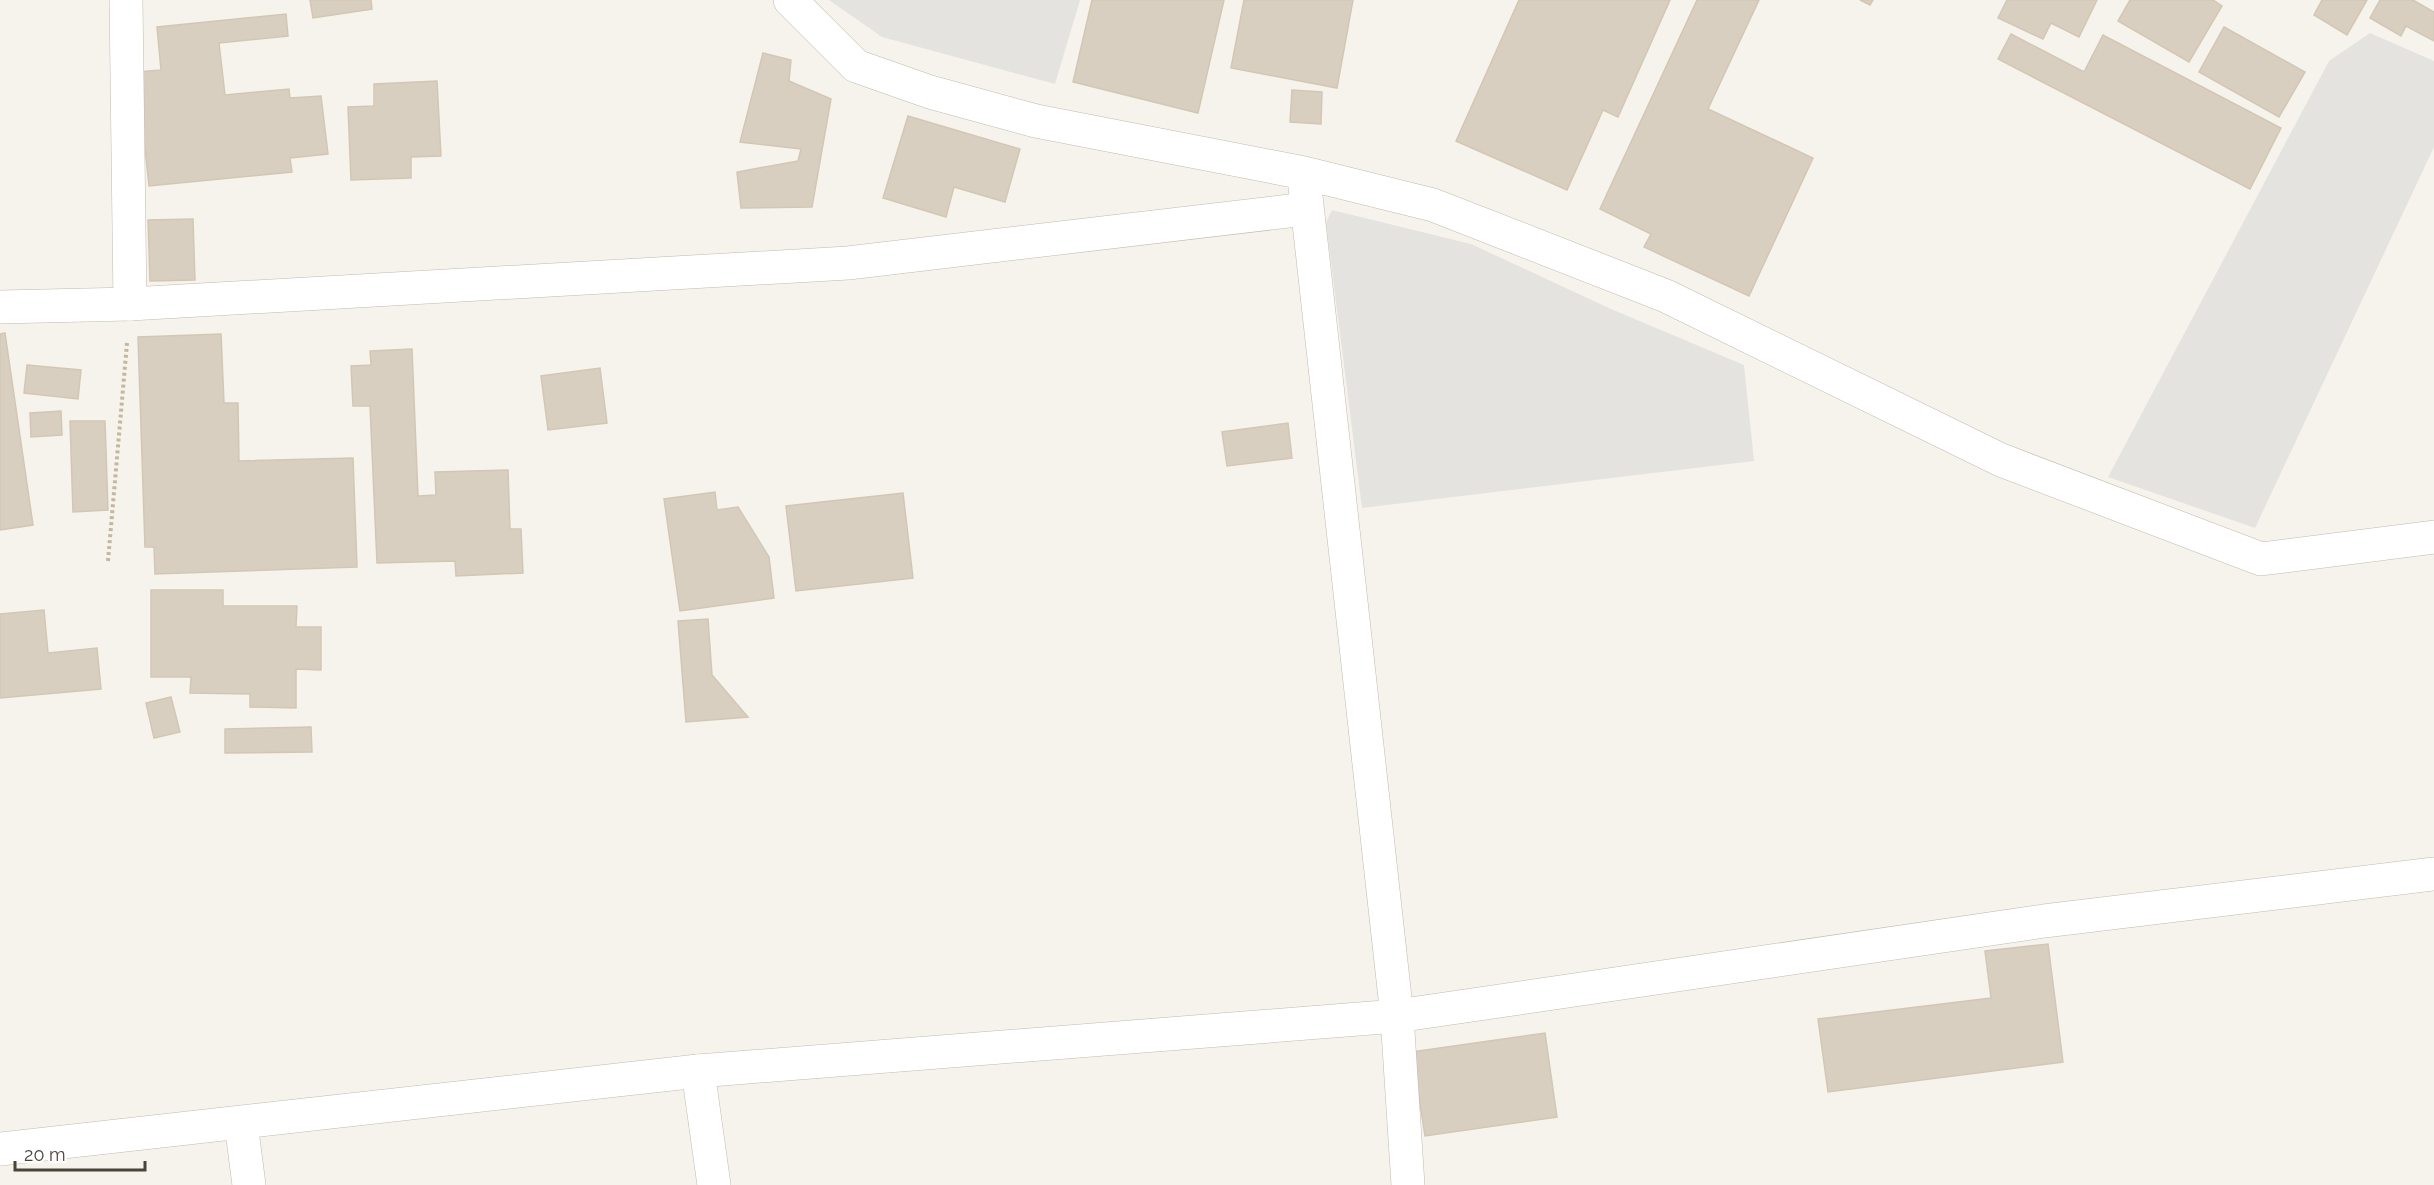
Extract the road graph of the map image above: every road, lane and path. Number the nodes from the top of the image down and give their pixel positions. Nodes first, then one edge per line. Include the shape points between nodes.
1 (126, 0) edge
2 (790, 0) edge
3 (1304, 172) junction
4 (1306, 209) junction
5 (130, 304) junction
6 (0, 307) edge
7 (2434, 537) edge
8 (108, 561) dead end
9 (2434, 874) edge
10 (1397, 1016) junction
11 (698, 1071) junction
12 (241, 1123) junction
13 (0, 1149) edge
14 (249, 1185) edge
15 (714, 1185) edge
16 (1408, 1185) edge

1 - 5 street
2 - 3 street via 856,66 930,92 1036,121
3 - 4 street
3 - 7 street via 1432,205 1666,296 2001,460 2261,560
4 - 5 street via 848,263
4 - 10 street
5 - 6 street
5 - 8 path
9 - 10 street via 2044,921
10 - 11 street
10 - 16 street
11 - 12 street
11 - 15 street
12 - 13 street
12 - 14 street

